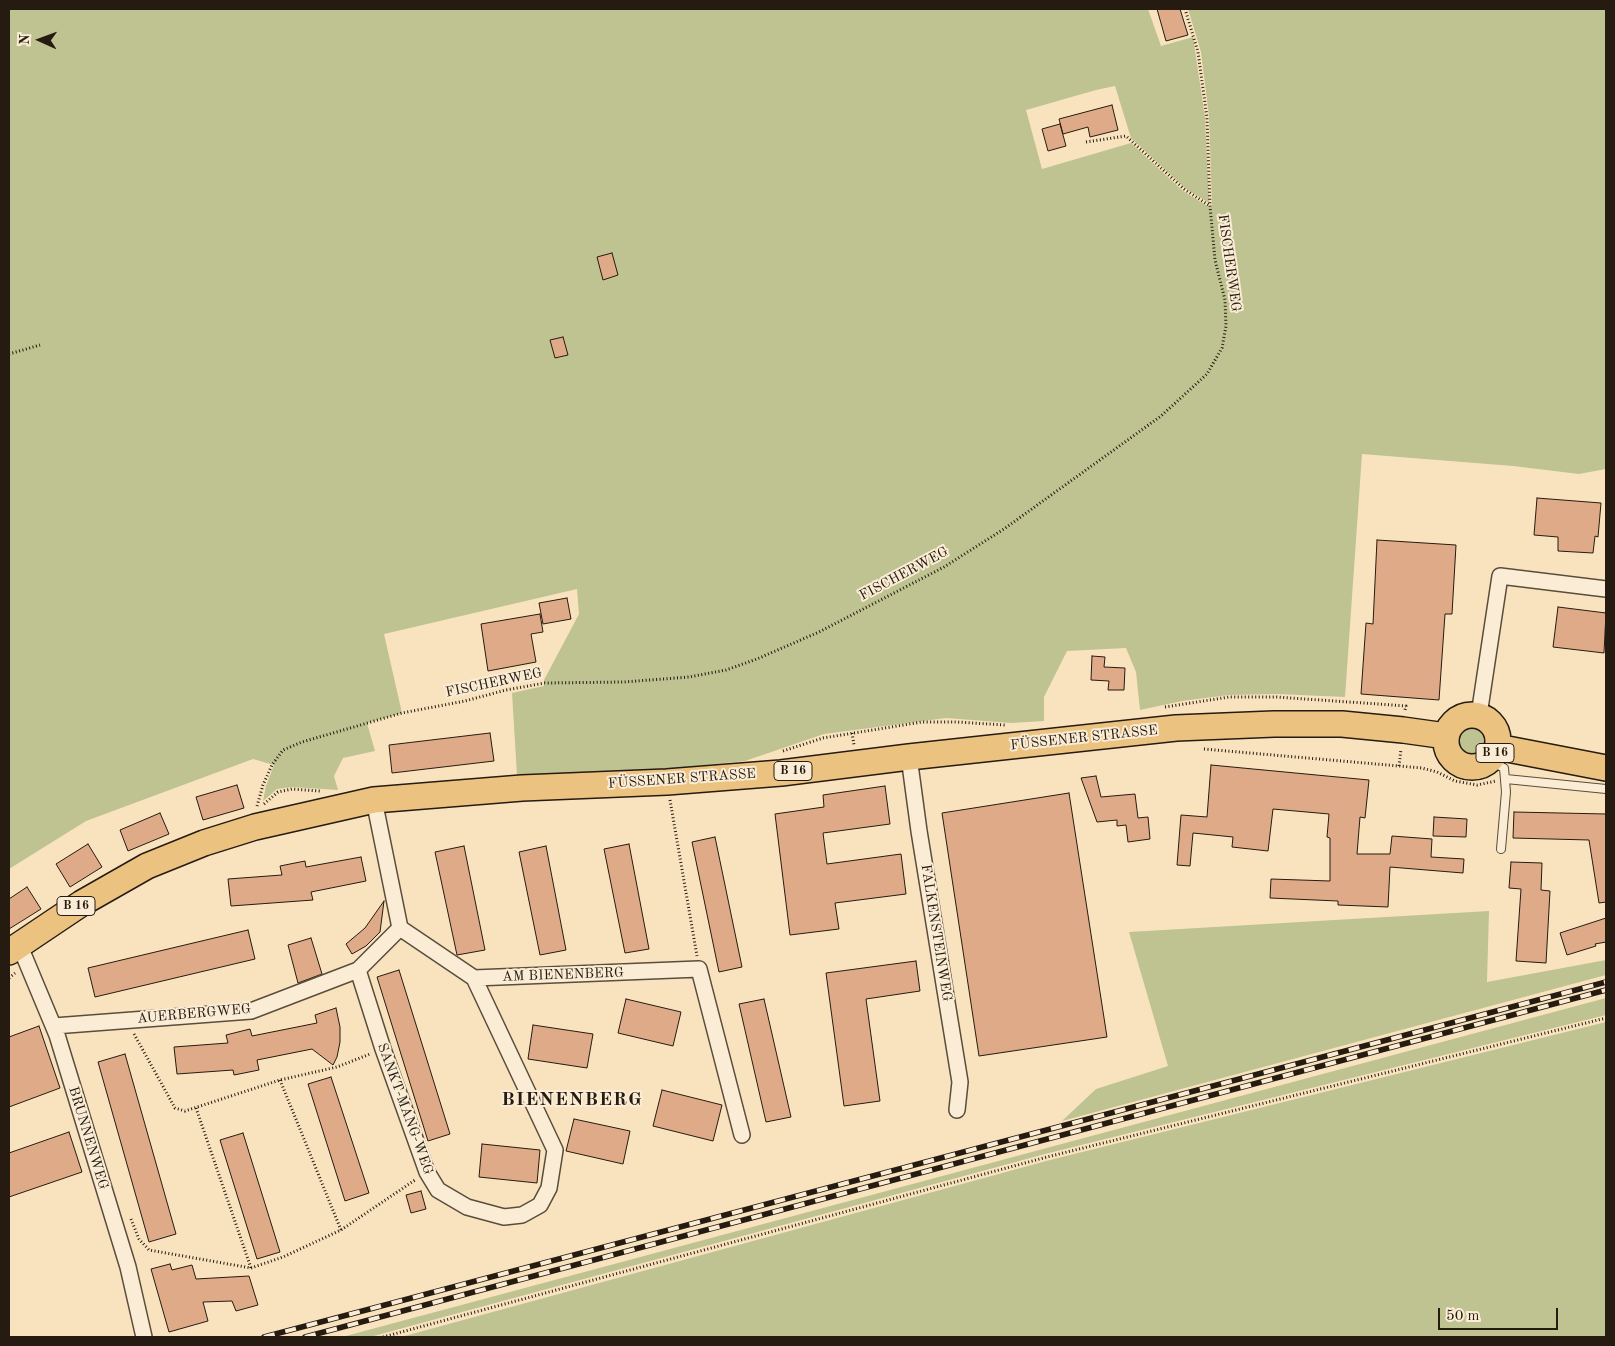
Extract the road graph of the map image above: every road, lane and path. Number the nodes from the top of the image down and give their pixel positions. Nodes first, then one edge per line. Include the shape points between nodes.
1 (1185, 9) edge
2 (1086, 142) dead end
3 (1210, 206) junction
4 (40, 345) dead end
5 (9, 354) edge
6 (1606, 589) edge
7 (1478, 715) junction
8 (1446, 736) junction
9 (1198, 748) dead end
10 (1491, 755) junction
11 (910, 756) junction
12 (1606, 768) edge
13 (1506, 779) junction
14 (1606, 789) edge
15 (666, 794) junction
16 (374, 800) junction
17 (255, 827) junction
18 (1501, 849) dead end
19 (400, 928) junction
20 (18, 952) edge
21 (699, 969) junction
22 (358, 970) junction
23 (9, 978) edge
24 (474, 978) junction
25 (1606, 1018) edge
26 (126, 1020) junction
27 (54, 1026) junction
28 (383, 1049) junction
29 (280, 1080) junction
30 (196, 1108) junction
31 (957, 1110) dead end
32 (742, 1135) dead end
33 (427, 1172) junction
34 (114, 1221) junction
35 (341, 1230) junction
36 (252, 1268) junction
37 (144, 1337) edge
38 (383, 1337) edge

1 - 3 path, FISCHERWEG via 1198,52 1207,118
2 - 3 path via 1126,136 1184,189
3 - 17 path, FISCHERWEG via 1226,326 1222,348 1207,374 1161,416 1004,529 944,567 819,632 726,670 689,677 624,682 545,683 402,713 302,742 283,750 272,765 256,810
4 - 5 path
6 - 7 street via 1500,576
7 - 8 main road via 1454,721
7 - 10 main road, B 16 via 1492,724 1498,739
8 - 10 main road, B 16 via 1449,753 1461,764 1478,766
8 - 11 main road, FÜSSENER STRASSE / B 16 via 1342,724 1274,724 1176,728
9 - 13 path via 1422,768 1455,781 1477,785
10 - 12 main road, B 16
10 - 13 lane via 1504,768
11 - 15 main road, FÜSSENER STRASSE / B 16 via 781,773
11 - 31 street, FALKENSTEINWEG via 919,832 960,1082
13 - 14 lane
13 - 18 lane
15 - 16 main road, FÜSSENER STRASSE / B 16 via 522,788
15 - 21 path
16 - 17 main road, FÜSSENER STRASSE / B 16
16 - 19 street
17 - 20 main road, FÜSSENER STRASSE / B 16 via 147,866 82,903
19 - 22 street, AUERBERGWEG
19 - 24 street
20 - 23 path
20 - 27 street, BRUNNENWEG
21 - 24 street, AM BIENENBERG
21 - 32 street
22 - 26 street, AUERBERGWEG via 250,1011
22 - 28 street, SANKT-MANG-WEG
24 - 33 street, SANKT-MANG-WEG via 555,1150 549,1188 540,1205 522,1215 504,1217 467,1207 438,1190
25 - 38 path via 1047,1157
26 - 27 street, AUERBERGWEG
26 - 30 path via 176,1108 185,1111
27 - 34 street, BRUNNENWEG
28 - 29 path via 337,1067
28 - 33 street, SANKT-MANG-WEG
29 - 30 path
29 - 35 path
30 - 36 path
33 - 35 path
34 - 36 path via 129,1215 140,1239 150,1250
34 - 37 street, BRUNNENWEG
35 - 36 path

